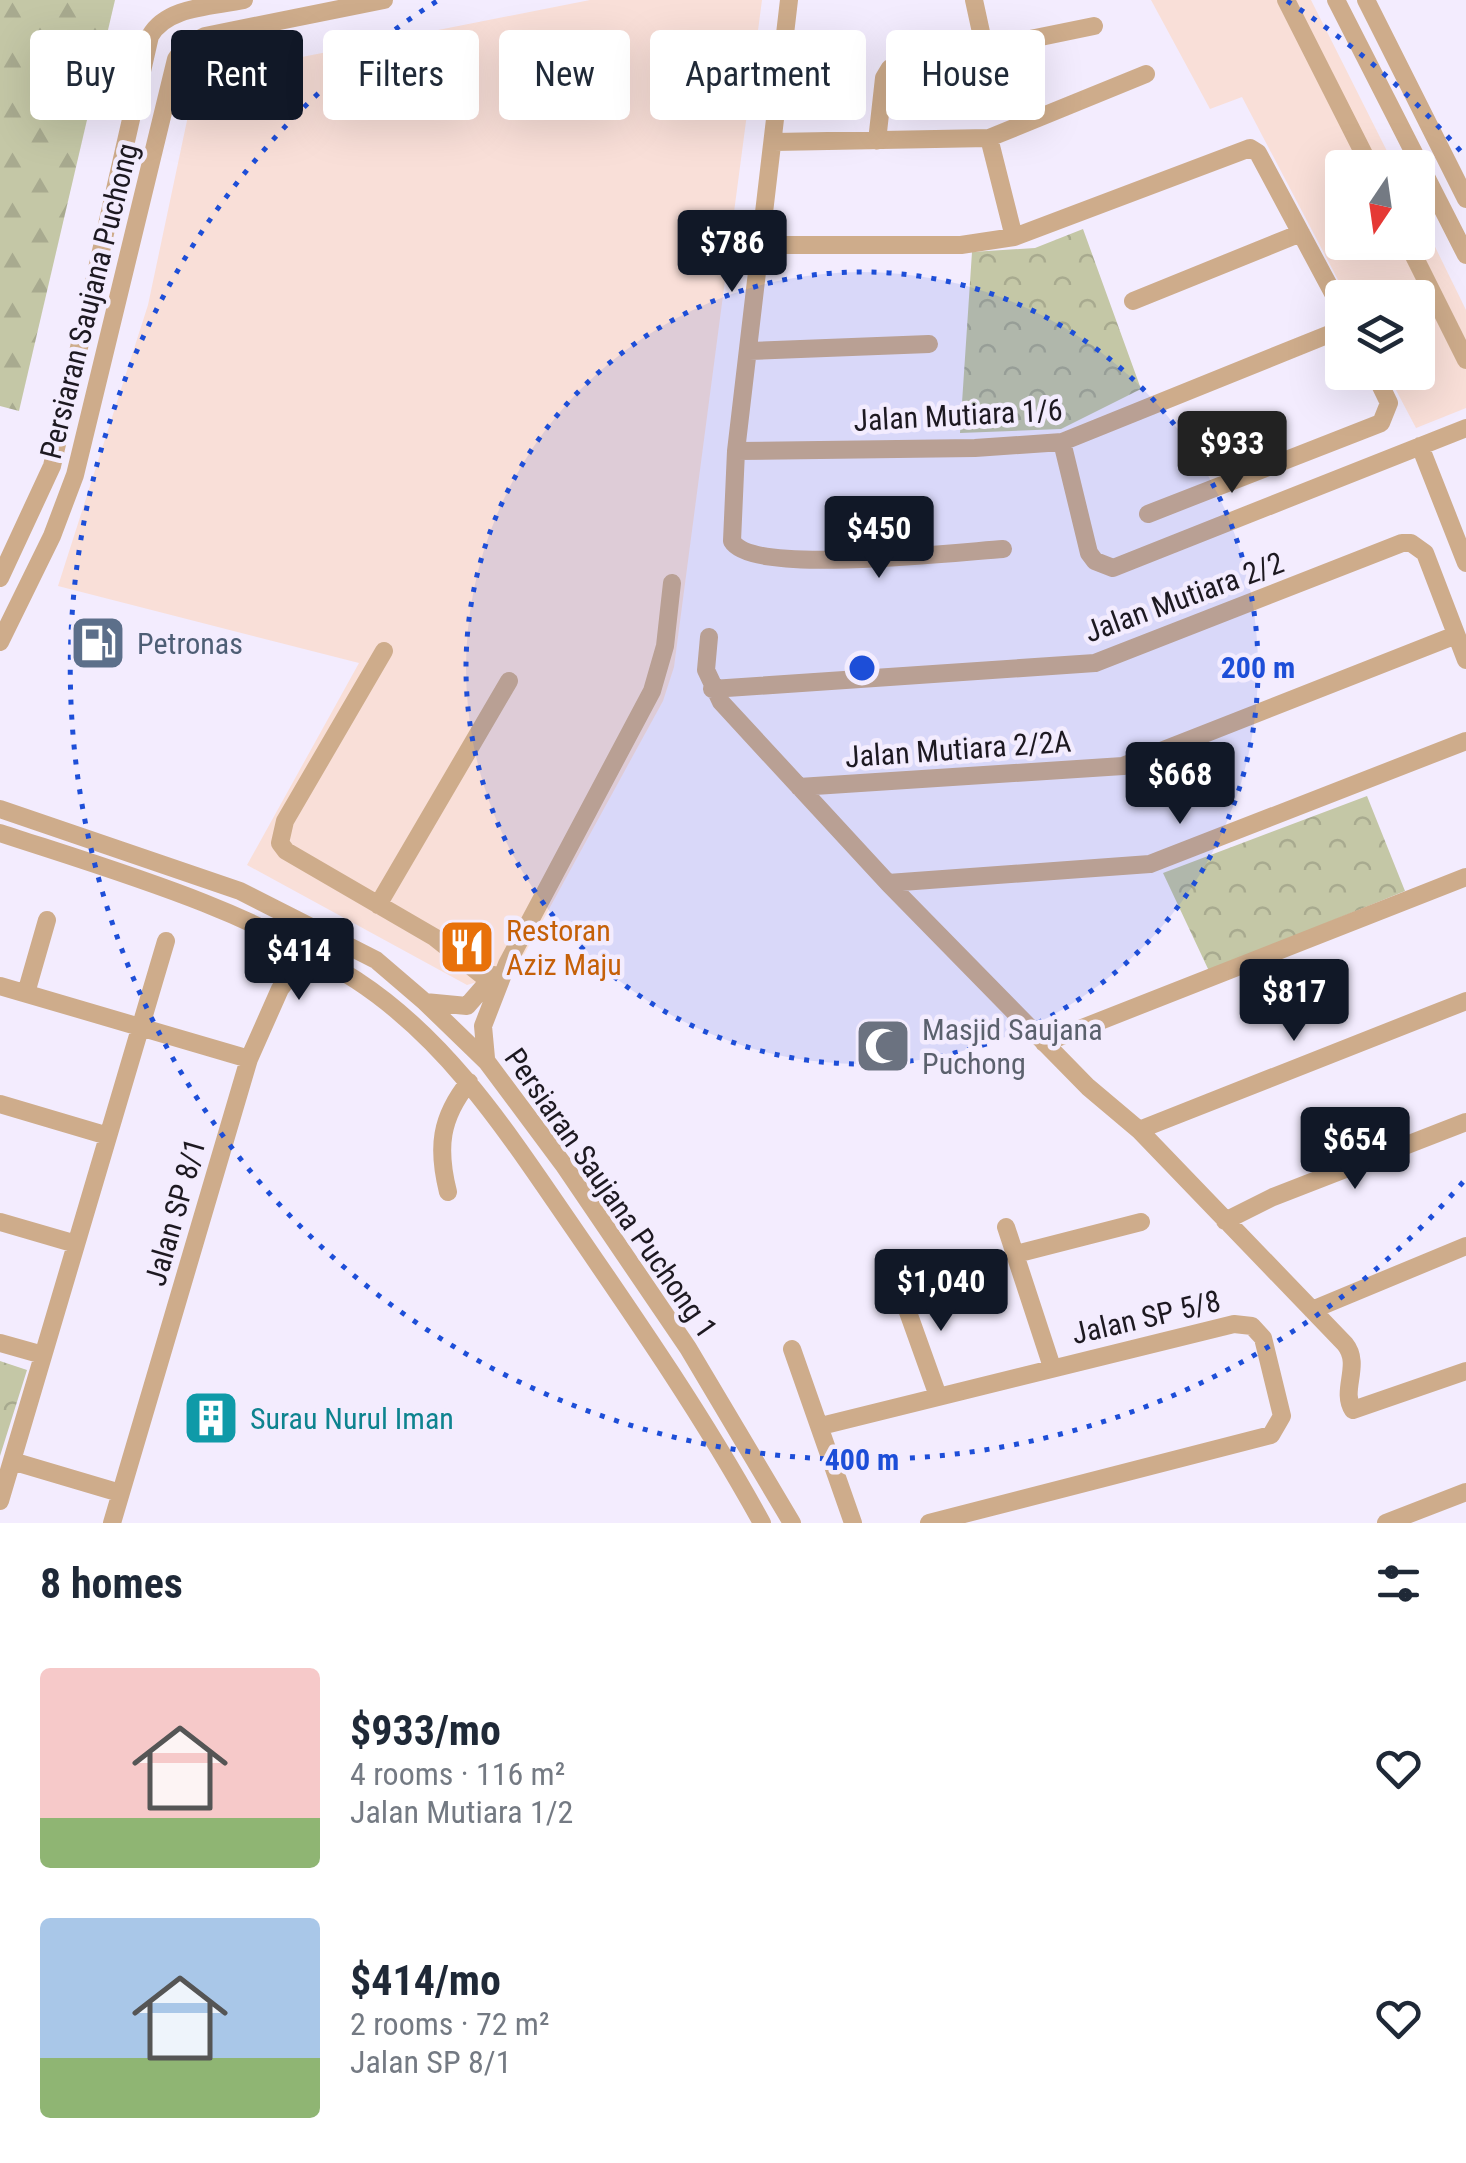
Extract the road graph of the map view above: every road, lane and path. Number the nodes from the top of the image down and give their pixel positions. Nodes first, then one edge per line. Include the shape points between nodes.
1 (244, 0) edge
2 (384, 0) edge
3 (789, 0) edge
4 (974, 0) edge
5 (1286, 0) edge
6 (1336, 0) edge
7 (1366, 0) edge
8 (1094, 26) dead end
9 (981, 30) edge
10 (1045, 35) edge
11 (1146, 74) dead end
12 (886, 75) edge
13 (990, 138) junction
14 (877, 141) junction
15 (774, 142) junction
16 (1362, 150) edge
17 (1466, 199) edge
18 (1301, 234) junction
19 (1014, 237) junction
20 (762, 246) junction
21 (1466, 254) edge
22 (1416, 260) edge
23 (1326, 280) edge
24 (1133, 300) dead end
25 (1325, 335) edge
26 (928, 344) dead end
27 (749, 350) junction
28 (1466, 360) edge
29 (1383, 390) edge
30 (64, 414) junction
31 (1466, 428) edge
32 (85, 440) junction
33 (1062, 442) junction
34 (1420, 446) junction
35 (736, 451) junction
36 (52, 466) junction
37 (1148, 514) dead end
38 (1003, 549) dead end
39 (1466, 564) edge
40 (0, 578) edge
41 (672, 583) dead end
42 (1456, 635) junction
43 (709, 636) dead end
44 (0, 642) edge
45 (384, 652) dead end
46 (1466, 660) edge
47 (509, 681) dead end
48 (712, 689) junction
49 (1466, 741) edge
50 (799, 787) junction
51 (0, 809) edge
52 (0, 833) edge
53 (1466, 877) edge
54 (888, 883) junction
55 (378, 905) junction
56 (47, 920) dead end
57 (324, 933) junction
58 (166, 941) dead end
59 (308, 950) junction
60 (507, 964) junction
61 (488, 980) junction
62 (0, 986) edge
63 (26, 993) junction
64 (1466, 1001) edge
65 (424, 1002) junction
66 (140, 1027) junction
67 (1044, 1043) junction
68 (249, 1059) junction
69 (487, 1062) junction
70 (469, 1082) junction
71 (0, 1104) edge
72 (1466, 1122) edge
73 (1138, 1130) junction
74 (108, 1136) junction
75 (448, 1192) dead end
76 (1225, 1220) junction
77 (0, 1222) edge
78 (1141, 1222) dead end
79 (1006, 1228) dead end
80 (76, 1244) junction
81 (1466, 1246) edge
82 (1016, 1254) junction
83 (899, 1287) dead end
84 (1312, 1310) junction
85 (0, 1343) edge
86 (792, 1349) dead end
87 (43, 1356) junction
88 (1052, 1367) junction
89 (1466, 1370) edge
90 (938, 1396) junction
91 (821, 1426) junction
92 (12, 1461) junction
93 (1466, 1492) edge
94 (120, 1493) junction
95 (0, 1501) edge
96 (112, 1523) edge
97 (762, 1523) edge
98 (792, 1523) edge
99 (854, 1523) edge
100 (929, 1523) edge
101 (1386, 1523) edge

1 - 30 street, Persiaran Saujana Puchong via 174,14 150,36
2 - 32 street, Persiaran Saujana Puchong via 205,36 185,46 176,60
3 - 15 street
4 - 9 street
5 - 16 street
6 - 21 street
7 - 17 street
8 - 10 street
11 - 13 street
12 - 14 street
13 - 14 street
13 - 19 street
14 - 15 street
15 - 20 street
18 - 19 street via 1250,148
18 - 23 street
18 - 24 street
19 - 20 street via 961,245
20 - 27 street
22 - 28 street
25 - 33 street, Jalan Mutiara 1/6
26 - 27 street
27 - 35 street
29 - 37 street via 1390,403 1382,423
30 - 32 street
30 - 36 street, Persiaran Saujana Puchong
31 - 34 street
32 - 36 street
32 - 44 street, Persiaran Saujana Puchong via 52,536
33 - 34 street via 1089,553 1113,568
33 - 35 street, Jalan Mutiara 1/6
34 - 39 street
35 - 38 street via 730,534 736,548 755,557 828,560
36 - 40 street, Persiaran Saujana Puchong
41 - 60 street via 652,692
42 - 46 street
42 - 48 street, Jalan Mutiara 2/2 via 1425,553 1411,543 1095,663
42 - 50 street, Jalan Mutiara 2/2A via 1123,766
43 - 48 street
45 - 55 street via 285,821 280,843
47 - 55 street
48 - 50 street
49 - 54 street via 1150,864
50 - 54 street
51 - 57 street, Persiaran Saujana Puchong 1 via 240,892
52 - 59 street, Persiaran Saujana Puchong 1 via 232,913
53 - 67 street
54 - 67 street
55 - 61 street via 434,937
56 - 63 street
57 - 59 street, Jalan SP 8/1
57 - 65 street, Persiaran Saujana Puchong 1 via 376,960
58 - 66 street
59 - 68 street, Jalan SP 8/1 via 280,988
59 - 70 street, Persiaran Saujana Puchong 1 via 406,1017
60 - 61 street
60 - 69 street via 483,1026
61 - 65 street via 468,1006
62 - 63 street
63 - 66 street
64 - 73 street
65 - 69 street, Persiaran Saujana Puchong 1
66 - 68 street
66 - 74 street
67 - 73 street
68 - 94 street, Jalan SP 8/1
69 - 98 street, Persiaran Saujana Puchong 1 via 688,1348
70 - 75 street via 447,1110 443,1128
70 - 97 street, Persiaran Saujana Puchong 1 via 667,1364
71 - 74 street
72 - 76 street
73 - 76 street
74 - 80 street
76 - 84 street
77 - 80 street
78 - 82 street
79 - 82 street
80 - 87 street
81 - 84 street
82 - 88 street
83 - 90 street
84 - 89 street via 1351,1351 1348,1406 1360,1411
85 - 87 street
86 - 91 street
87 - 92 street
88 - 90 street, Jalan SP 5/8
88 - 100 street, Jalan SP 5/8 via 1234,1324 1252,1326 1263,1338 1282,1416 1271,1435
90 - 91 street, Jalan SP 5/8
91 - 99 street
92 - 94 street
92 - 95 street
93 - 101 street
94 - 96 street, Jalan SP 8/1

